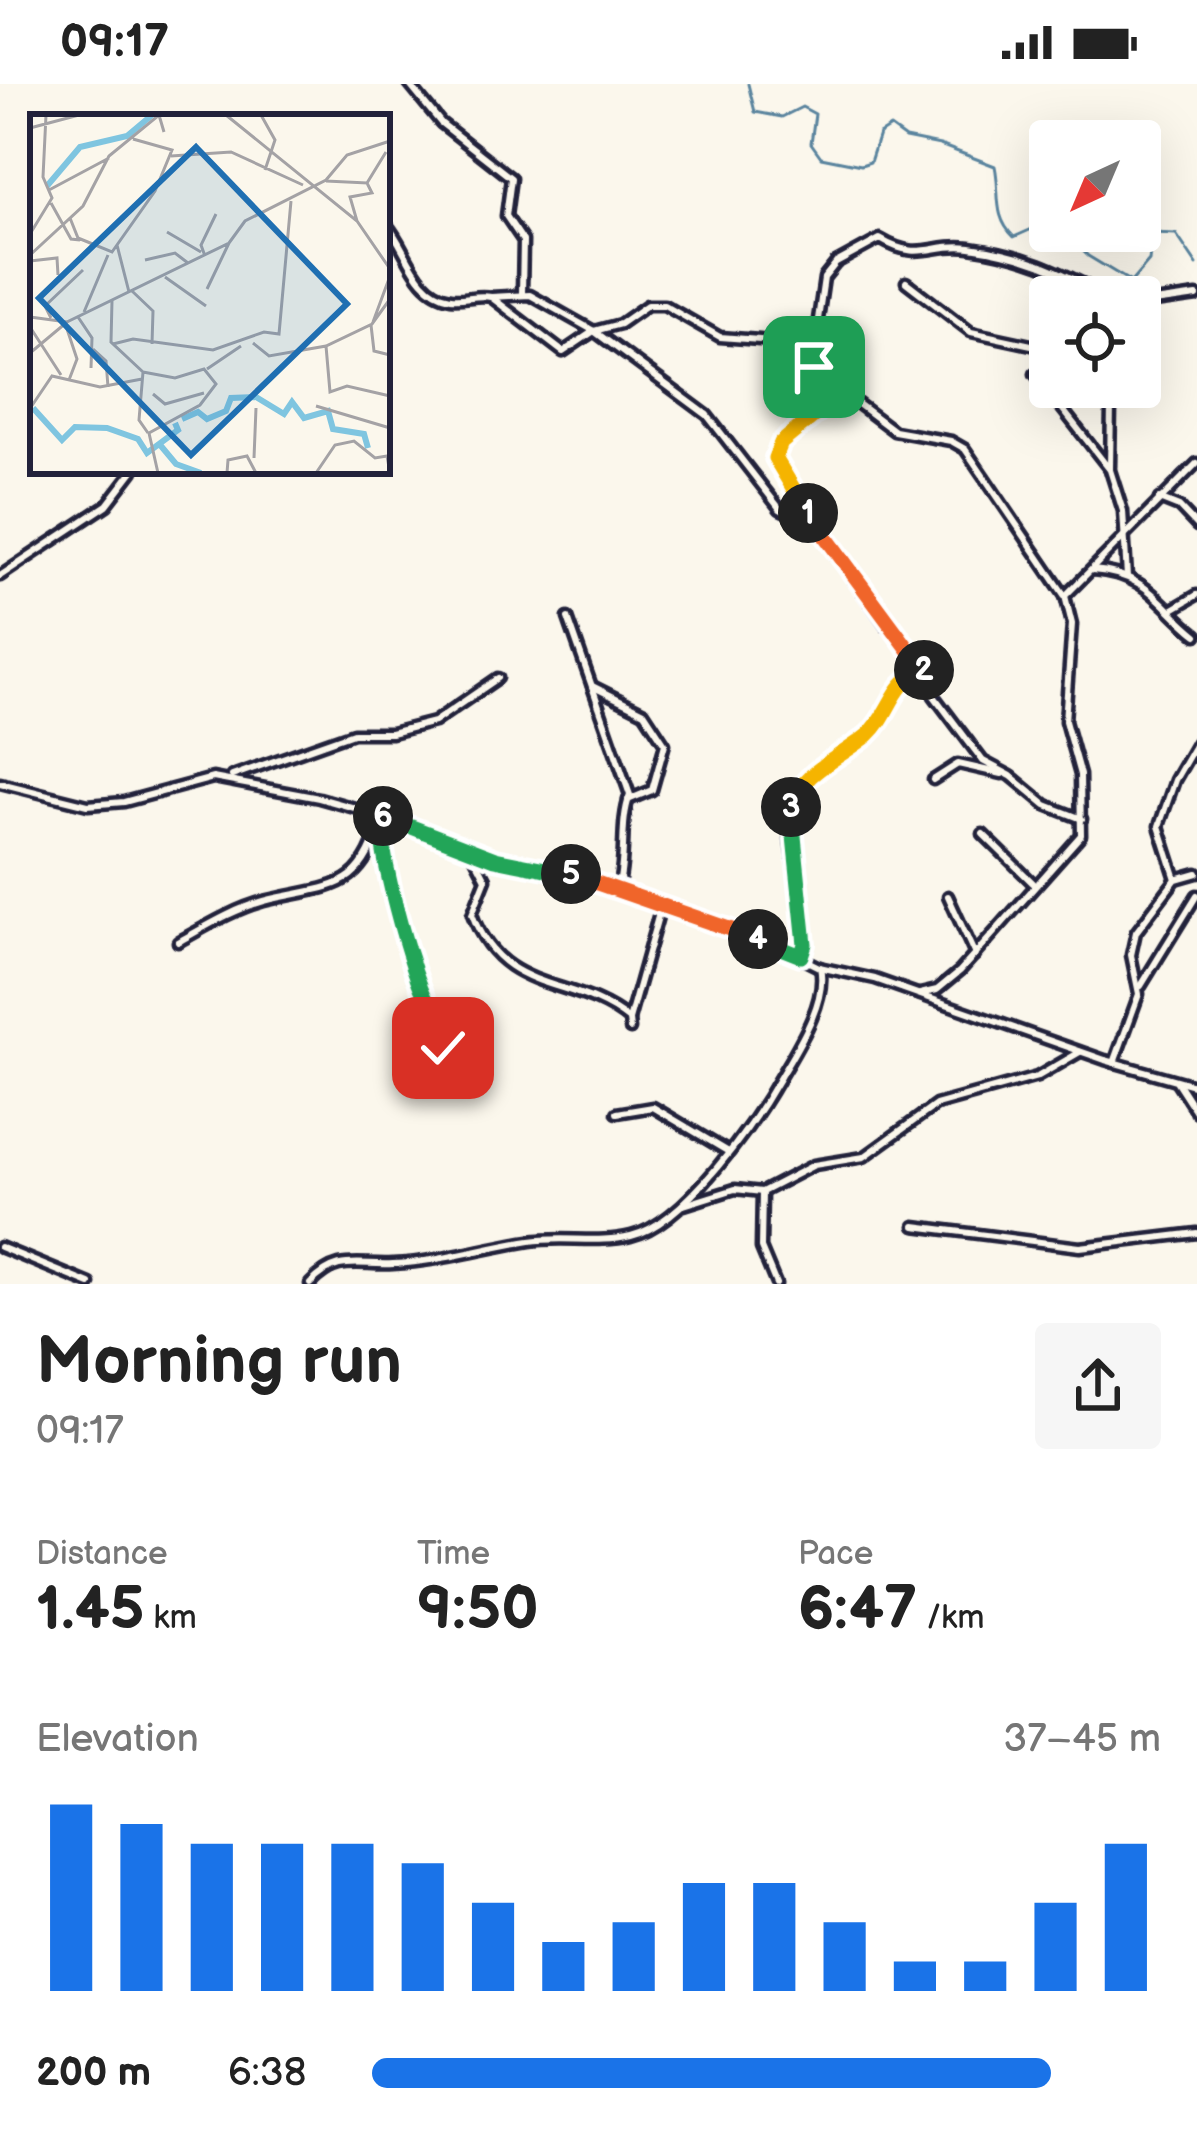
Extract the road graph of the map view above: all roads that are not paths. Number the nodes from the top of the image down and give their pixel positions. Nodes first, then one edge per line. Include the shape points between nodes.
1 (409, 84) edge
2 (390, 230) edge
3 (1069, 276) edge
4 (906, 282) dead end
5 (522, 293) junction
6 (1197, 296) edge
7 (491, 297) junction
8 (1161, 301) edge
9 (594, 331) junction
10 (1029, 344) edge
11 (814, 367) junction
12 (841, 393) junction
13 (1062, 408) edge
14 (1111, 408) edge
15 (1197, 463) edge
16 (1111, 470) junction
17 (131, 474) edge
18 (1159, 499) junction
19 (814, 525) junction
20 (1197, 526) edge
21 (1125, 535) junction
22 (1091, 570) junction
23 (0, 576) edge
24 (1127, 577) junction
25 (1197, 595) edge
26 (1065, 596) junction
27 (1173, 609) junction
28 (568, 618) dead end
29 (1197, 634) edge
30 (925, 670) junction
31 (498, 679) dead end
32 (591, 685) junction
33 (1197, 742) edge
34 (1011, 776) junction
35 (229, 778) junction
36 (933, 780) dead end
37 (0, 783) edge
38 (628, 800) junction
39 (382, 815) junction
40 (1082, 819) junction
41 (377, 833) junction
42 (983, 834) dead end
43 (470, 848) junction
44 (1197, 873) edge
45 (1176, 878) junction
46 (1033, 884) junction
47 (618, 890) junction
48 (1197, 895) edge
49 (948, 896) dead end
50 (661, 906) junction
51 (178, 942) dead end
52 (975, 955) junction
53 (801, 956) junction
54 (819, 967) junction
55 (1139, 989) junction
56 (918, 994) junction
57 (1081, 1052) junction
58 (441, 1058) dead end
59 (1114, 1063) junction
60 (1197, 1076) edge
61 (1177, 1082) junction
62 (1193, 1086) edge
63 (617, 1113) dead end
64 (1197, 1113) edge
65 (727, 1151) junction
66 (762, 1192) junction
67 (681, 1206) junction
68 (915, 1226) dead end
69 (1197, 1232) edge
70 (0, 1247) edge
71 (90, 1284) edge
72 (310, 1284) edge
73 (776, 1284) edge

1 - 5 street via 441,123 512,178 506,215 524,241
2 - 7 street via 429,288 452,299
3 - 11 street via 1034,258 966,246 905,253 880,239 829,269
4 - 10 street via 971,332
5 - 7 street
5 - 9 street
6 - 8 street
7 - 9 street via 563,352
9 - 11 street via 664,305 715,335 772,341
9 - 19 street via 707,415 780,509
11 - 12 street
12 - 19 street via 781,443 775,458
12 - 26 street via 894,431 965,449
13 - 16 street
14 - 16 street
15 - 18 street
16 - 21 street
17 - 23 street via 107,505
18 - 20 street
18 - 21 street
19 - 30 street
21 - 22 street
21 - 24 street
22 - 24 street
22 - 26 street
24 - 27 street
25 - 27 street
26 - 40 street via 1072,624 1065,722
27 - 29 street
28 - 32 street
30 - 34 street via 934,696 982,761
30 - 53 street via 906,677 879,724 793,799
31 - 35 street via 434,722 353,733
32 - 38 street
32 - 38 street via 644,712 664,744 652,790
33 - 45 street via 1160,826
34 - 36 street via 958,764
34 - 40 street via 1046,806
35 - 37 street via 104,806
35 - 39 street
38 - 47 street
39 - 41 street
39 - 43 street
40 - 46 street via 1081,835
41 - 51 street via 353,877 254,905
41 - 58 street via 409,961 447,1037
42 - 46 street
43 - 47 street
43 - 50 street via 486,879 472,914 487,945 539,983 601,1003 630,1024
44 - 45 street
45 - 55 street via 1136,932 1131,956
46 - 52 street
47 - 50 street
48 - 55 street
49 - 52 street
50 - 53 street
52 - 56 street via 937,990
53 - 54 street
54 - 56 street
54 - 65 street via 823,985 796,1050
55 - 59 street
56 - 57 street
57 - 59 street
57 - 66 street via 1037,1077 936,1105 864,1157 814,1165
59 - 61 street
60 - 62 street
61 - 62 street
61 - 64 street
63 - 65 street via 653,1107
65 - 67 street
66 - 67 street via 735,1189
66 - 73 street via 761,1248
67 - 72 street via 628,1237 536,1240 390,1265 351,1260
68 - 69 street via 1080,1247
70 - 71 street

